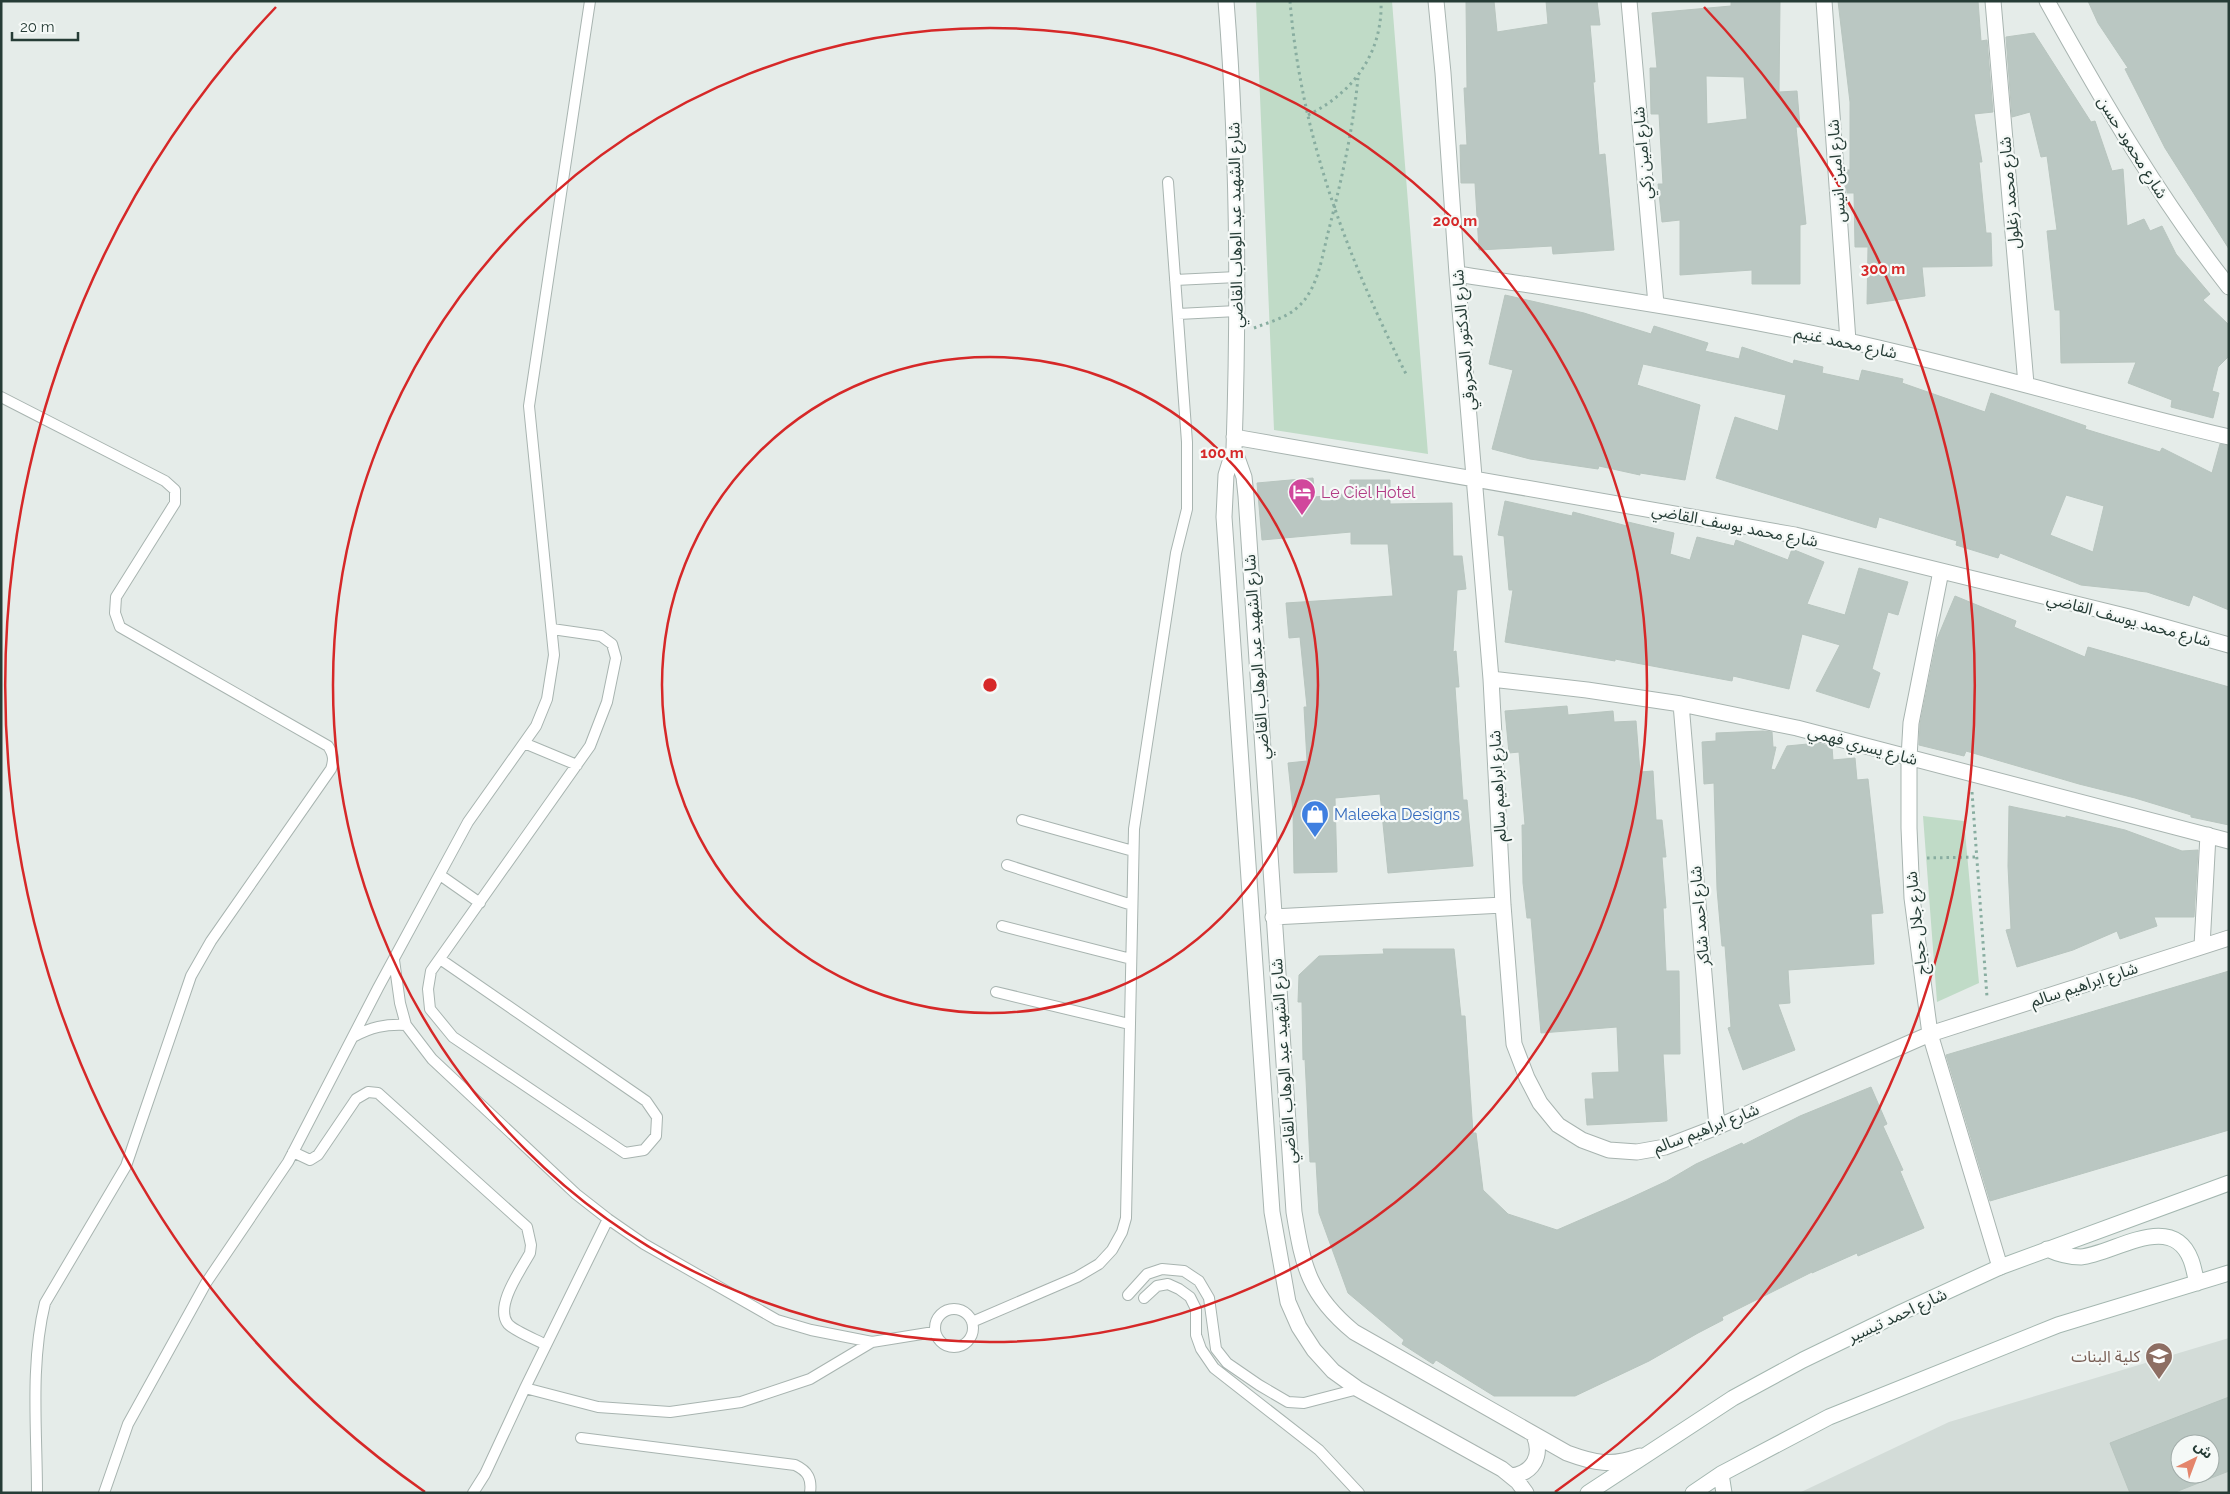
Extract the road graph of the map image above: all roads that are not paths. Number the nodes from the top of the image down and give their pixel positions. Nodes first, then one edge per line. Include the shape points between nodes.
1 (590, 1) edge
2 (1226, 1) edge
3 (1436, 1) edge
4 (1629, 1) edge
5 (1824, 1) edge
6 (1993, 1) edge
7 (2047, 1) edge
8 (1168, 182) dead end
9 (1457, 274) junction
10 (1238, 277) junction
11 (1175, 280) junction
12 (2229, 287) edge
13 (1656, 304) junction
14 (1237, 311) junction
15 (1178, 314) junction
16 (1848, 341) junction
17 (2026, 384) junction
18 (1, 397) edge
19 (2229, 437) edge
20 (1234, 443) junction
21 (1474, 478) junction
22 (1941, 571) junction
23 (552, 629) junction
24 (2229, 646) edge
25 (1492, 679) junction
26 (1682, 704) junction
27 (524, 744) junction
28 (1909, 758) junction
29 (577, 765) junction
30 (1022, 820) dead end
31 (2208, 835) junction
32 (2229, 841) edge
33 (1133, 852) junction
34 (1008, 865) dead end
35 (440, 875) junction
36 (480, 903) junction
37 (1503, 904) junction
38 (1132, 905) junction
39 (1273, 917) junction
40 (1002, 926) dead end
41 (2229, 938) edge
42 (2202, 946) junction
43 (394, 959) junction
44 (440, 959) junction
45 (1131, 959) junction
46 (996, 992) dead end
47 (1130, 1024) junction
48 (406, 1025) junction
49 (1930, 1034) junction
50 (353, 1037) junction
51 (1717, 1127) junction
52 (293, 1152) junction
53 (2229, 1183) edge
54 (608, 1219) junction
55 (2048, 1250) junction
56 (2000, 1267) junction
57 (2229, 1273) edge
58 (2197, 1283) junction
59 (1128, 1295) dead end
60 (1144, 1298) dead end
61 (972, 1322) junction
62 (934, 1332) junction
63 (872, 1342) junction
64 (546, 1345) junction
65 (525, 1388) junction
66 (1358, 1389) junction
67 (1534, 1435) junction
68 (581, 1438) dead end
69 (1644, 1455) junction
70 (1721, 1474) junction
71 (1511, 1476) junction
72 (37, 1493) edge
73 (104, 1493) edge
74 (473, 1493) edge
75 (810, 1493) edge
76 (1359, 1493) edge
77 (1526, 1493) edge
78 (1588, 1493) edge
79 (1693, 1493) edge
80 (1724, 1493) edge

1 - 23 lane via 529,406
2 - 10 street, شارع الشهيد عبد الوهاب القاضي via 1233,86
3 - 9 street, شارع الدكتور المحروقي
4 - 13 street, شارع امين زكي
5 - 16 street, شارع امين انيس
6 - 17 street, شارع محمد زغلول
7 - 12 street, شارع محمود حسن via 2150,178
8 - 11 lane
9 - 13 street, شارع محمد غنيم
9 - 21 street, شارع الدكتور المحروقي
10 - 11 lane
10 - 14 street, شارع الشهيد عبد الوهاب القاضي
11 - 15 lane
13 - 16 street, شارع محمد غنيم
14 - 15 lane
14 - 20 street, شارع الشهيد عبد الوهاب القاضي
15 - 33 lane via 1187,442 1187,509 1176,553
16 - 17 street, شارع محمد غنيم
17 - 19 street, شارع محمد غنيم
18 - 72 lane via 175,490 174,503 116,597 115,612 120,627 328,746 334,760 331,770 211,941 191,976 126,1166 45,1303 39,1326
20 - 21 street, شارع محمد يوسف القاضي
20 - 39 street, شارع الشهيد عبد الوهاب القاضي via 1246,496
20 - 66 street, شارع الشهيد عبد الوهاب القاضي via 1226,475 1224,517 1272,1212 1288,1302 1299,1327 1333,1371
21 - 22 street, شارع محمد يوسف القاضي via 1795,535
21 - 25 street, شارع الدكتور المحروقي
22 - 24 street, شارع محمد يوسف القاضي via 2129,617
22 - 28 street, شارع جلال حجاج via 1918,681
23 - 27 lane via 554,655 547,699
23 - 29 lane via 601,636 612,644 616,658 607,702 590,746
25 - 26 street, شارع يسري فهمي
25 - 37 street, شارع ابراهيم سالم
26 - 28 street, شارع يسري فهمي via 1796,728
26 - 51 street, شارع احمد شاكر
27 - 29 lane
27 - 35 lane via 468,822
28 - 31 street, شارع يسري فهمي
28 - 49 street, شارع جلال حجاج via 1912,898
29 - 36 lane
30 - 33 lane
31 - 32 street, شارع يسري فهمي
31 - 42 street
33 - 38 lane
34 - 38 lane
35 - 36 lane
35 - 43 lane
36 - 44 lane
37 - 39 street
37 - 51 street, شارع ابراهيم سالم via 1514,1044 1540,1103 1558,1125 1591,1144 1609,1150 1637,1152 1665,1147
38 - 45 lane
39 - 67 street, شارع الشهيد عبد الوهاب القاضي via 1294,1212 1302,1256 1313,1287 1325,1306 1354,1332
40 - 45 lane
41 - 42 street, شارع ابراهيم سالم
42 - 49 street, شارع ابراهيم سالم
43 - 48 lane
43 - 50 lane
44 - 44 lane via 431,972 428,989 430,1009 452,1037 625,1153 644,1150 656,1136 657,1117 646,1101
45 - 47 lane
46 - 47 lane
47 - 61 lane via 1126,1218 1122,1232 1099,1264 1077,1277
48 - 50 lane via 369,1028
48 - 54 lane via 432,1059 576,1194
49 - 51 street, شارع ابراهيم سالم
49 - 56 street, شارع جلال حجاج
50 - 52 lane
52 - 64 lane via 310,1160 318,1155 356,1099 368,1092 378,1093 527,1227 530,1253 503,1304 504,1314 509,1324
52 - 73 lane via 206,1283 132,1416
53 - 55 street, شارع احمد تيسير
54 - 63 lane via 644,1244 777,1320
54 - 64 lane
55 - 56 street, شارع احمد تيسير
55 - 58 street via 2080,1257 2142,1238 2162,1236 2177,1242 2188,1254
56 - 69 street, شارع احمد تيسير via 1803,1360 1733,1398
57 - 58 street
58 - 70 street via 2058,1325 1997,1348 1829,1417
59 - 66 lane via 1147,1274 1162,1268 1184,1271 1199,1281 1209,1298 1216,1349 1227,1362 1259,1385 1288,1402 1304,1403
60 - 76 lane via 1157,1286 1168,1284 1190,1297 1196,1309 1196,1335 1214,1368 1319,1450
61 - 62 lane via 962,1311 948,1309 937,1318
61 - 62 lane via 972,1336 956,1348 942,1344
62 - 63 lane
63 - 65 lane via 801,1382 741,1402 670,1412 598,1407
64 - 65 lane
65 - 74 lane
66 - 71 street, شارع الشهيد عبد الوهاب القاضي
67 - 69 street, شارع الشهيد عبد الوهاب القاضي via 1566,1453 1604,1464 1625,1462
67 - 71 street via 1538,1450 1533,1466 1527,1472
68 - 75 lane via 796,1464 810,1478
69 - 78 street, شارع احمد تيسير
70 - 79 street
70 - 80 street
71 - 77 street, شارع الشهيد عبد الوهاب القاضي

